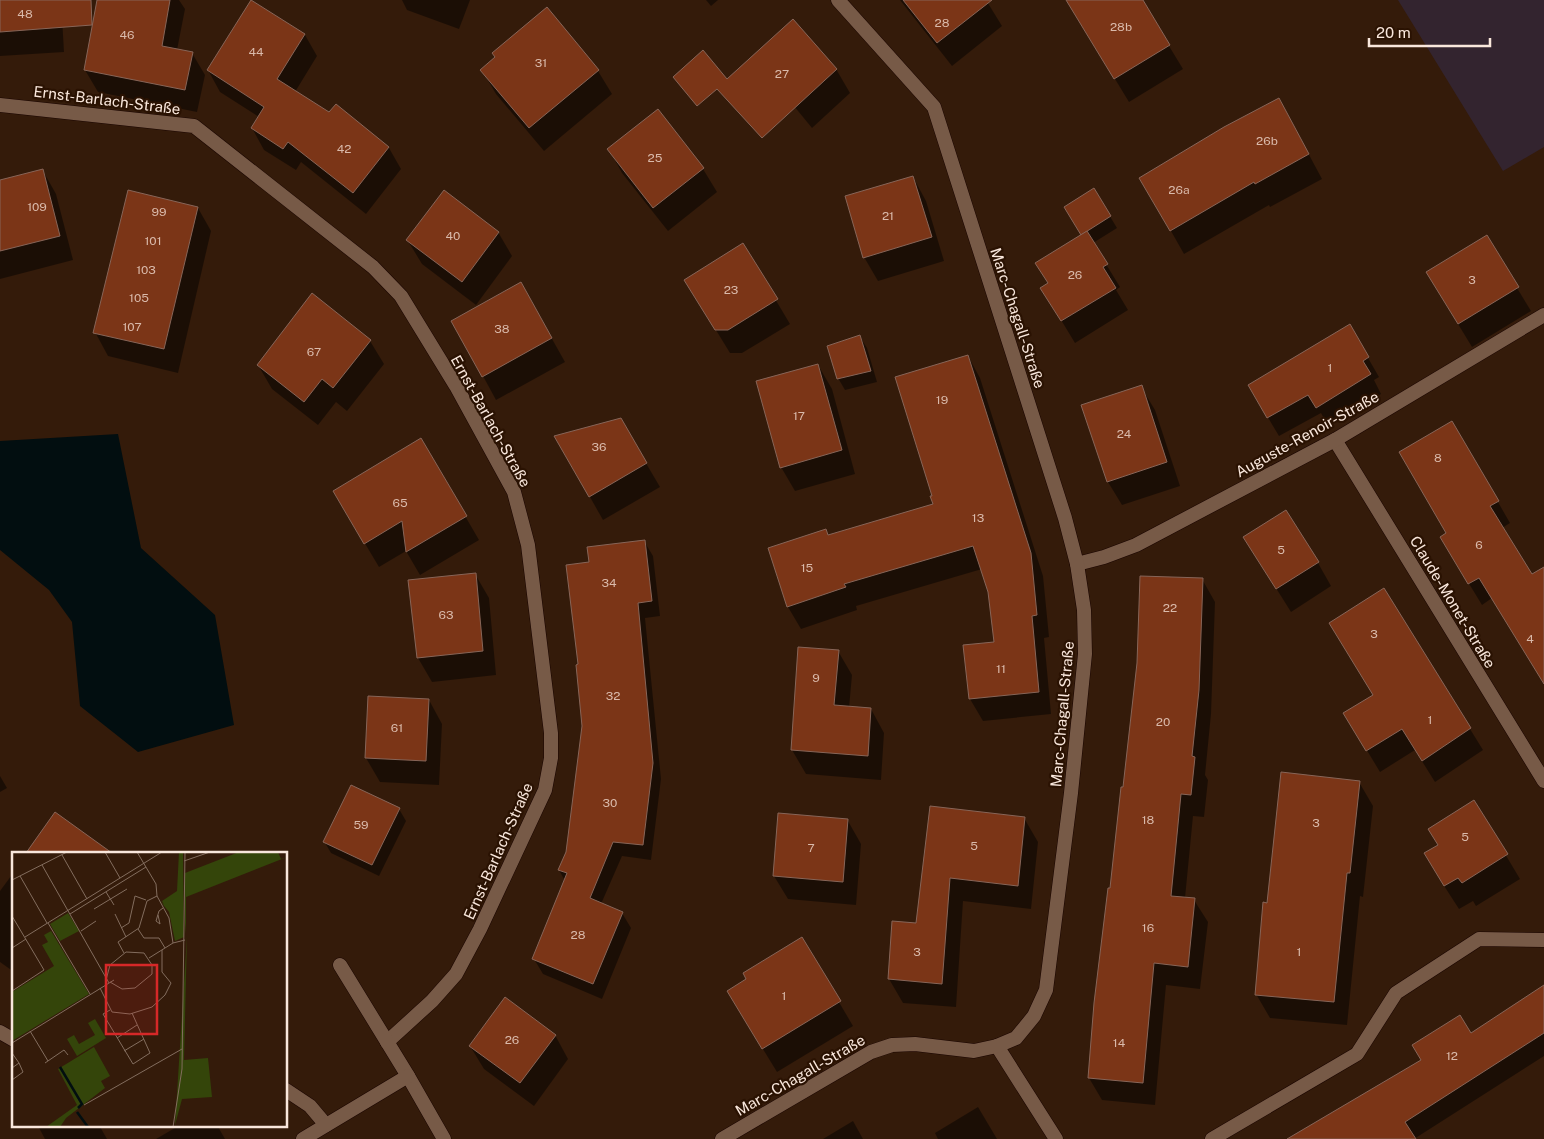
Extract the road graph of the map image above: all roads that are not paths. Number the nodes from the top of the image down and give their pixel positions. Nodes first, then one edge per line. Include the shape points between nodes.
1 (838, 0) edge
2 (0, 105) edge
3 (1544, 315) edge
4 (1335, 440) junction
5 (1077, 564) junction
6 (1544, 781) edge
7 (1544, 940) edge
8 (340, 965) dead end
9 (0, 1032) edge
10 (12, 1039) edge
11 (388, 1042) junction
12 (997, 1046) junction
13 (408, 1076) junction
14 (288, 1091) edge
15 (326, 1125) junction
16 (303, 1139) edge
17 (444, 1139) edge
18 (722, 1139) edge
19 (1056, 1139) edge
20 (1212, 1139) edge

1 - 5 street, Marc-Chagall-Straße via 934,107
2 - 11 street, Ernst-Barlach-Straße via 194,126 373,267 401,296 456,386 514,492 528,545 552,733 545,790 456,974
3 - 4 street, Auguste-Renoir-Straße
4 - 5 street, Auguste-Renoir-Straße via 1136,545
4 - 6 street, Claude-Monet-Straße
5 - 12 street, Marc-Chagall-Straße via 1086,654 1046,990 1034,1016 1016,1038
7 - 20 street via 1478,939 1396,993 1357,1054
8 - 11 street
9 - 10 street
11 - 13 street
12 - 18 street, Marc-Chagall-Straße via 974,1051 915,1044 892,1045 871,1052
12 - 19 street
13 - 15 street
13 - 17 street
14 - 15 street via 310,1106
15 - 16 street

